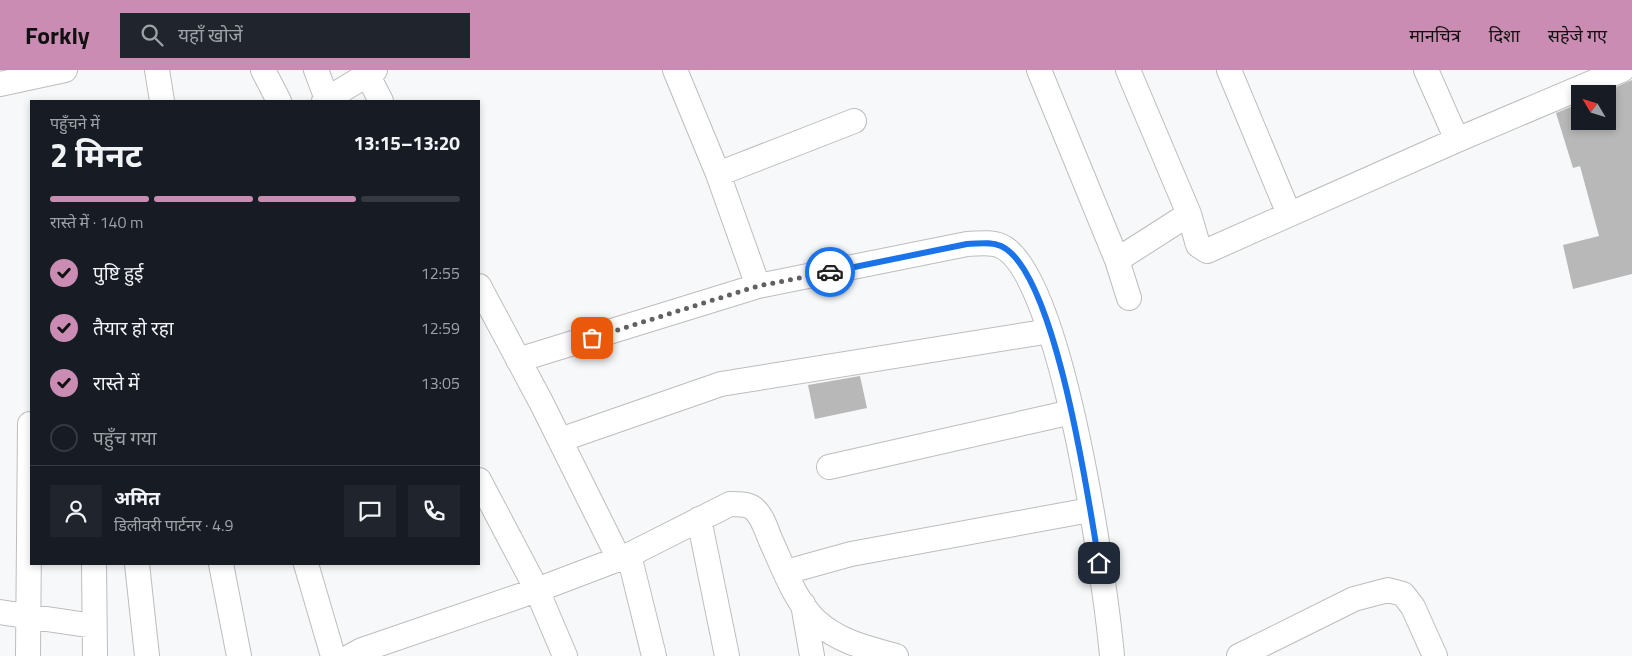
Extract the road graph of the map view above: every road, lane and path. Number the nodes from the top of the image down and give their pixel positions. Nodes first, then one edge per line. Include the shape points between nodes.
1 (65, 70) edge
2 (157, 70) edge
3 (263, 70) edge
4 (316, 70) edge
5 (1039, 70) edge
6 (1128, 70) edge
7 (1229, 70) edge
8 (1426, 70) edge
9 (1622, 70) edge
10 (678, 71) edge
11 (371, 72) edge
12 (0, 84) edge
13 (162, 100) edge
14 (278, 100) edge
15 (326, 100) edge
16 (382, 100) edge
17 (854, 120) dead end
18 (1457, 140) junction
19 (718, 174) junction
20 (1189, 214) junction
21 (1289, 214) junction
22 (1117, 260) junction
23 (758, 286) junction
24 (480, 288) edge
25 (1129, 298) dead end
26 (1050, 331) junction
27 (518, 360) junction
28 (1072, 412) junction
29 (30, 424) dead end
30 (560, 440) junction
31 (829, 467) dead end
32 (480, 482) edge
33 (1090, 510) junction
34 (699, 519) junction
35 (624, 557) junction
36 (94, 565) edge
37 (137, 565) edge
38 (221, 565) edge
39 (306, 565) edge
40 (786, 572) junction
41 (537, 590) junction
42 (803, 604) junction
43 (0, 612) edge
44 (28, 616) junction
45 (94, 626) junction
46 (28, 656) edge
47 (95, 656) edge
48 (147, 656) edge
49 (239, 656) edge
50 (333, 656) edge
51 (351, 656) edge
52 (565, 656) edge
53 (654, 656) edge
54 (727, 656) edge
55 (812, 656) edge
56 (896, 656) edge
57 (1112, 656) edge
58 (1239, 656) edge
59 (1435, 656) edge

1 - 12 street
2 - 13 street
3 - 14 street
4 - 15 street
5 - 22 street
6 - 20 street
7 - 21 street
8 - 18 street
9 - 18 street
10 - 19 street
11 - 15 street
11 - 16 street
17 - 19 street
18 - 21 street
19 - 23 street
20 - 21 street via 1198,245 1207,251
20 - 22 street
22 - 25 street
23 - 26 street via 967,244 987,243 1001,246 1016,259 1031,282
23 - 27 street
24 - 27 street
26 - 28 street
26 - 30 street via 721,384
27 - 30 street
28 - 31 street
28 - 33 street
29 - 44 street
30 - 35 street
32 - 41 street
33 - 40 street via 852,554
33 - 57 street via 1109,616
34 - 35 street
34 - 40 street via 730,504 752,507 763,519
34 - 54 street
35 - 41 street
35 - 53 street
36 - 45 street
37 - 48 street
38 - 49 street
39 - 50 street
40 - 42 street
41 - 51 street
41 - 52 street
42 - 55 street
42 - 56 street via 815,620 844,641
43 - 44 street
44 - 45 street
44 - 46 street
45 - 47 street
58 - 59 street via 1354,599 1388,590 1403,594 1413,607

